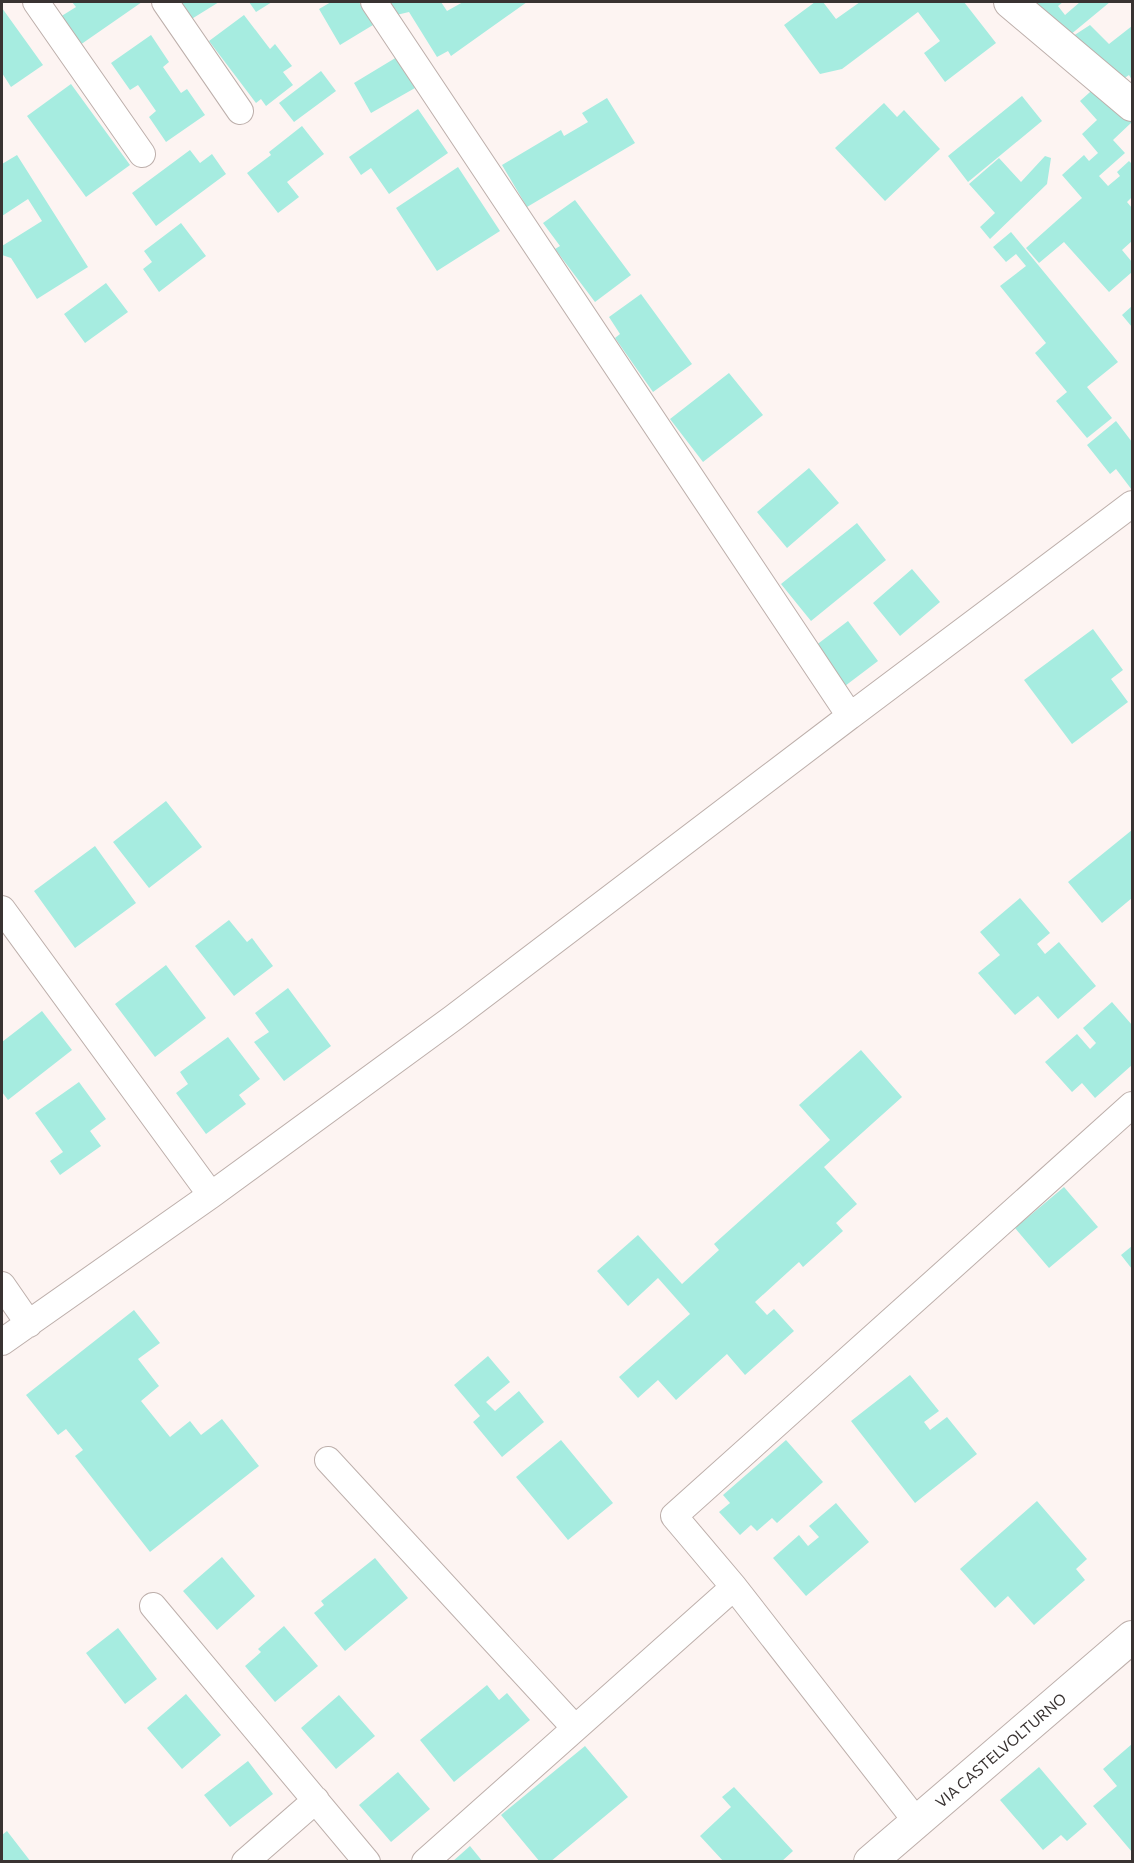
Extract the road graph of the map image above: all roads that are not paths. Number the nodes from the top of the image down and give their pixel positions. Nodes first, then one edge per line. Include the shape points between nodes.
1 (36, 2) edge
2 (165, 2) edge
3 (374, 2) edge
4 (1010, 2) edge
5 (1132, 105) edge
6 (240, 111) dead end
7 (142, 154) dead end
8 (1132, 504) edge
9 (850, 716) junction
10 (2, 909) edge
11 (1132, 1106) edge
12 (211, 1195) junction
13 (2, 1285) edge
14 (29, 1324) junction
15 (2, 1342) edge
16 (328, 1460) dead end
17 (734, 1587) junction
18 (153, 1606) dead end
19 (1132, 1638) edge
20 (575, 1728) junction
21 (316, 1800) junction
22 (916, 1822) junction
23 (887, 1856) edge
24 (245, 1862) edge
25 (367, 1862) edge
26 (425, 1862) edge

1 - 7 street
2 - 6 street
3 - 9 street
4 - 5 street
8 - 9 street
9 - 12 street via 453,1018
10 - 12 street
11 - 17 street via 674,1516
12 - 14 street
13 - 14 street
14 - 15 street
16 - 20 street
17 - 20 street
17 - 22 street
18 - 21 street
19 - 22 street, VIA CASTELVOLTURNO
20 - 26 street
21 - 24 street
21 - 25 street
22 - 23 street, VIA CASTELVOLTURNO

